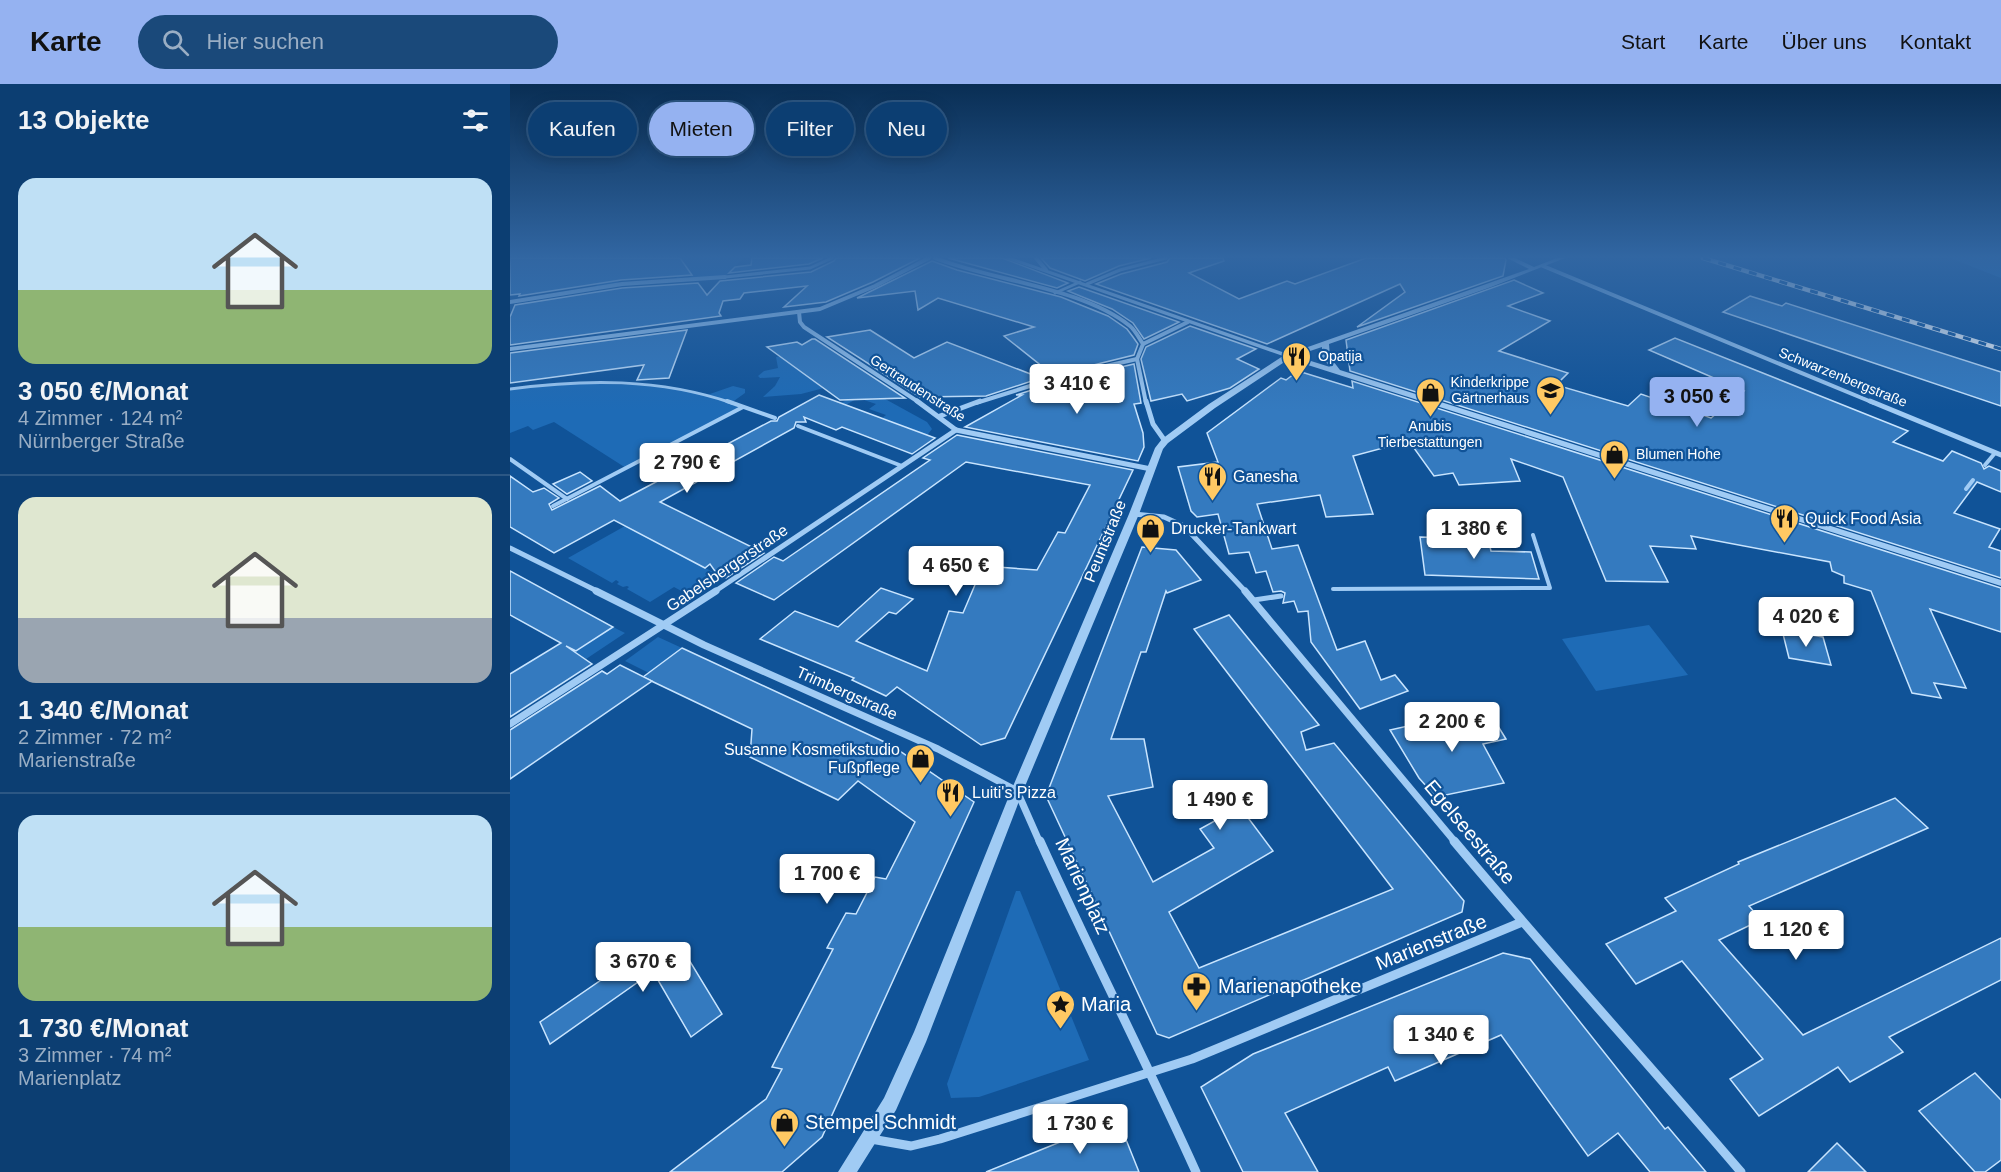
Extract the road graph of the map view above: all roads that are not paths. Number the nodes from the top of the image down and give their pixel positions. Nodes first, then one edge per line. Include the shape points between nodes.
1 (814, 309) edge
2 (1096, 309) edge
3 (1152, 309) edge
4 (1420, 309) edge
5 (1647, 309) edge
6 (799, 312) junction
7 (1188, 322) junction
8 (1325, 342) junction
9 (1143, 344) junction
10 (510, 349) edge
11 (1288, 356) junction
12 (1137, 359) junction
13 (1340, 373) junction
14 (510, 389) edge
15 (743, 407) junction
16 (940, 416) junction
17 (775, 418) dead end
18 (798, 426) dead end
19 (956, 430) junction
20 (1165, 441) junction
21 (1998, 454) edge
22 (510, 459) edge
23 (1985, 465) dead end
24 (902, 466) junction
25 (1151, 469) junction
26 (1973, 480) dead end
27 (1965, 489) dead end
28 (567, 499) junction
29 (553, 506) dead end
30 (1134, 513) junction
31 (1533, 535) dead end
32 (510, 548) edge
33 (2001, 583) edge
34 (1333, 589) dead end
35 (1281, 596) dead end
36 (1254, 600) junction
37 (664, 626) junction
38 (510, 724) edge
39 (1017, 791) junction
40 (1522, 922) junction
41 (1151, 1072) junction
42 (870, 1138) junction
43 (847, 1172) edge
44 (1196, 1172) edge
45 (1741, 1172) edge

1 - 6 street
2 - 9 street via 1131,326
3 - 7 street
4 - 8 street, Peuntstraße
5 - 21 street, Schwarzenbergstraße
6 - 10 street
6 - 16 street, Gertraudenstraße via 804,327
7 - 9 street
7 - 11 street
8 - 11 street, Peuntstraße
8 - 13 street via 1324,353
9 - 12 street
11 - 13 street
11 - 20 street, Peuntstraße
12 - 16 street via 1069,374
12 - 20 street via 1153,423
13 - 33 street
14 - 15 lane via 552,383 653,385 696,392
15 - 17 lane
15 - 28 lane
16 - 19 street, Gertraudenstraße
18 - 24 lane
19 - 24 street, Gabelsbergerstraße
19 - 25 street, Gertraudenstraße
20 - 25 street, Peuntstraße
21 - 23 lane
22 - 28 lane
24 - 37 street, Gabelsbergerstraße
25 - 30 street, Peuntstraße
26 - 27 lane
28 - 29 lane
30 - 36 street, Egelseestraße via 1164,517 1184,526
30 - 39 street, Peuntstraße
31 - 34 lane via 1550,588
32 - 37 street, Trimbergstraße
35 - 36 lane
36 - 40 street, Egelseestraße
37 - 38 street, Gabelsbergerstraße
37 - 39 street, Trimbergstraße via 931,746
39 - 41 street, Marienplatz via 1079,928
39 - 42 street via 920,1036
40 - 41 street, Marienstraße via 1192,1059
40 - 45 street, Egelseestraße
41 - 42 street via 911,1146
41 - 44 street, Marienplatz
42 - 43 street

